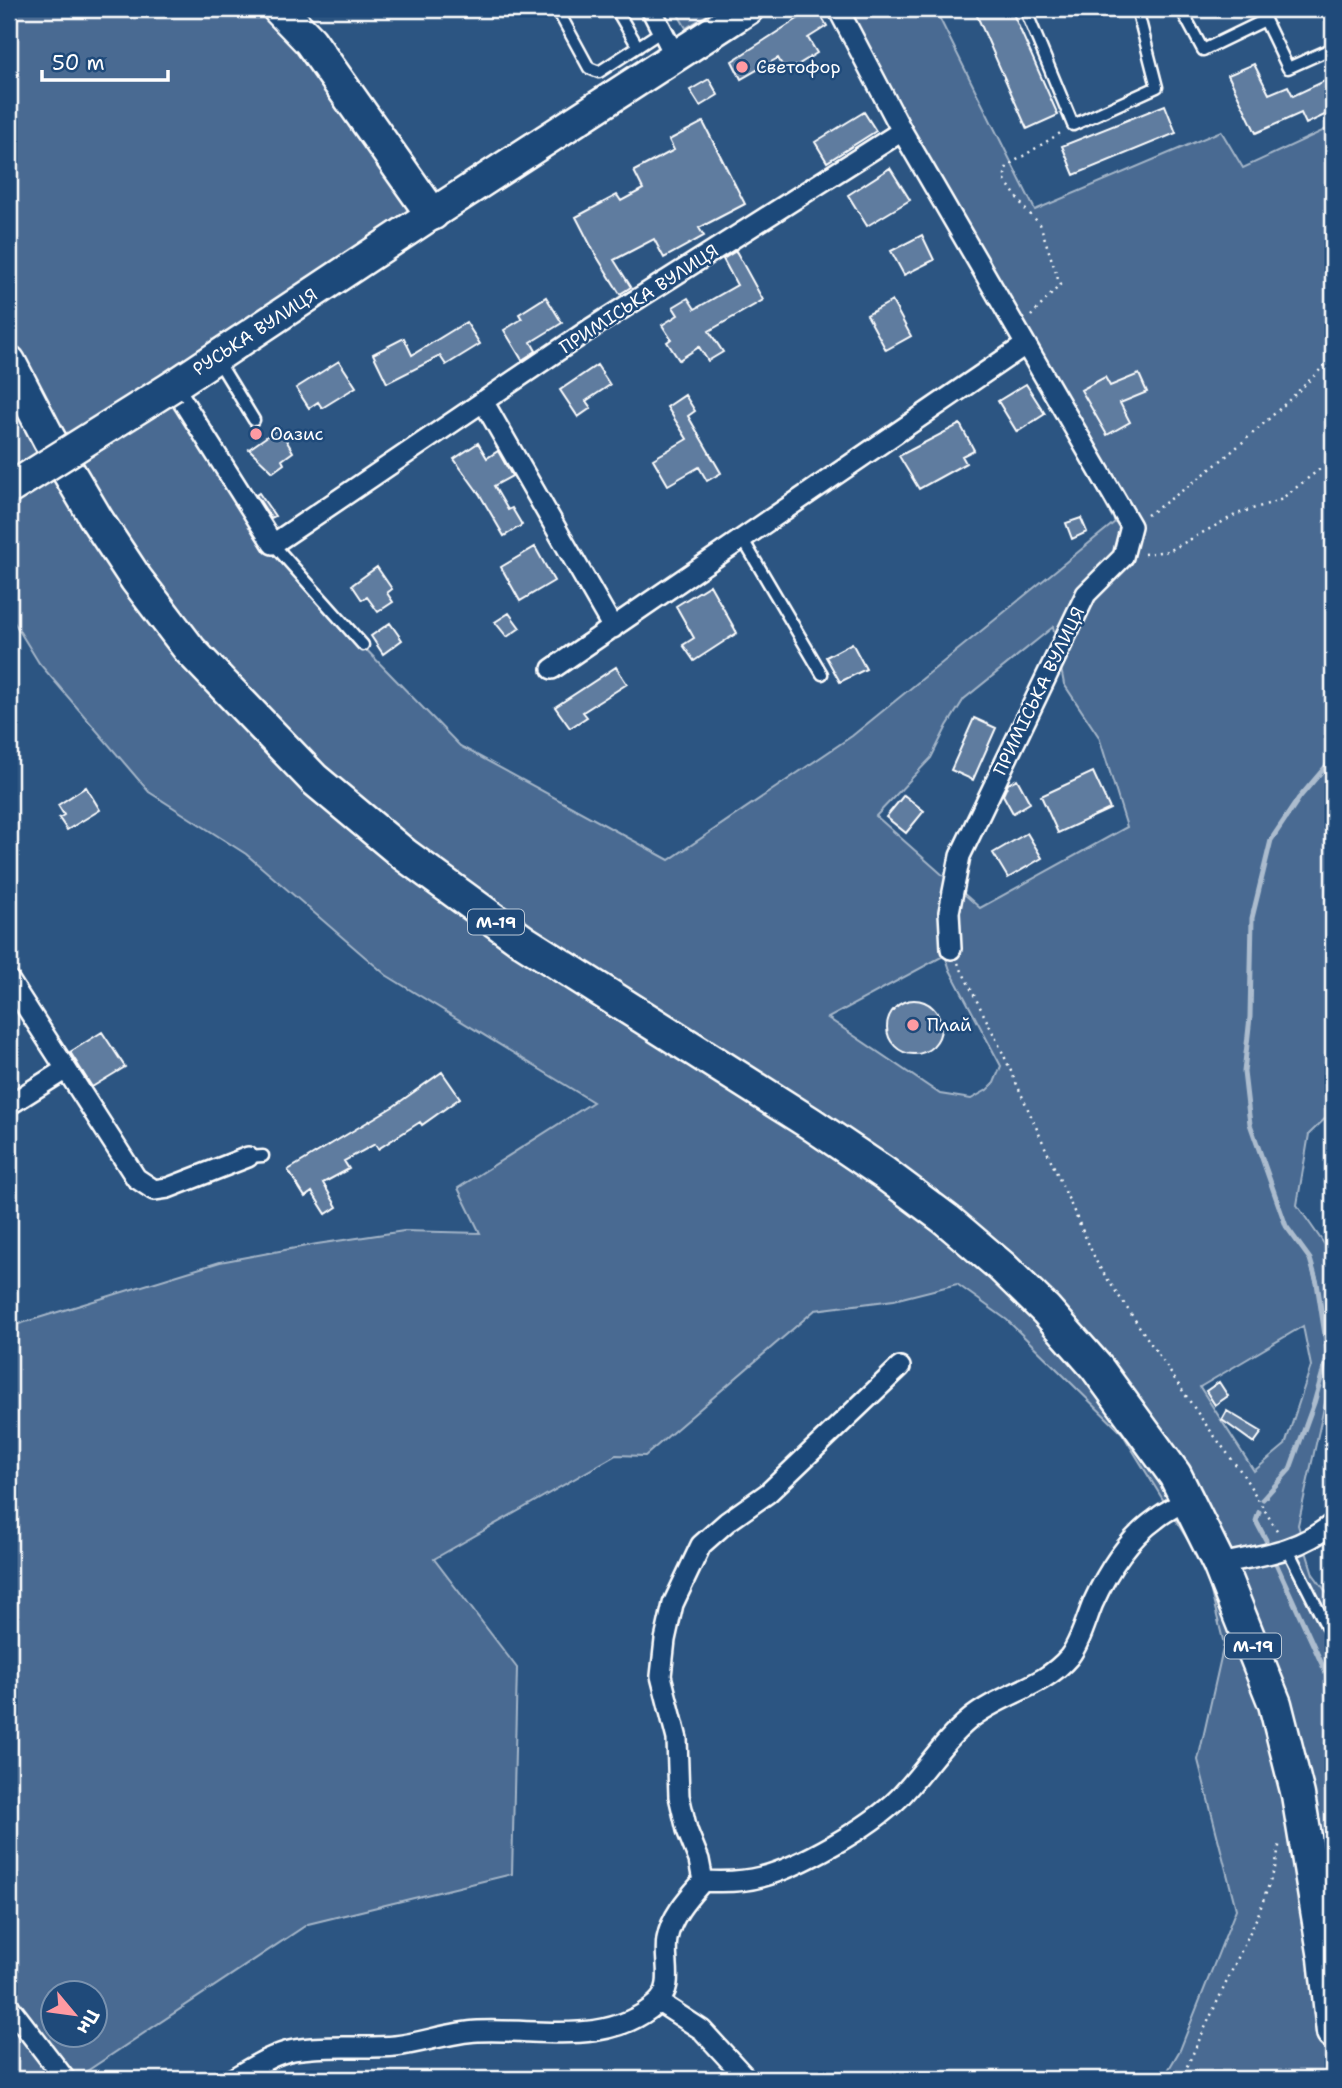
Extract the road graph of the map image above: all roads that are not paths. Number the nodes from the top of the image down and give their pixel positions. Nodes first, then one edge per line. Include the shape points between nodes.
1 (279, 9) edge
2 (557, 9) edge
3 (616, 9) edge
4 (650, 9) edge
5 (748, 9) edge
6 (838, 9) edge
7 (1025, 9) edge
8 (1137, 9) edge
9 (1181, 9) edge
10 (668, 43) junction
11 (638, 47) junction
12 (1333, 48) edge
13 (902, 131) junction
14 (432, 214) junction
15 (1021, 338) junction
16 (216, 358) junction
17 (9, 362) edge
18 (173, 386) junction
19 (484, 401) junction
20 (254, 420) dead end
21 (9, 489) edge
22 (742, 537) junction
23 (273, 544) junction
24 (612, 628) junction
25 (363, 645) dead end
26 (552, 669) dead end
27 (822, 674) dead end
28 (951, 949) road end
29 (9, 980) edge
30 (65, 1069) junction
31 (9, 1105) edge
32 (255, 1157) dead end
33 (900, 1367) dead end
34 (1188, 1500) junction
35 (1333, 1522) edge
36 (1288, 1550) junction
37 (1219, 1564) junction
38 (1333, 1639) edge
39 (703, 1881) junction
40 (659, 2002) junction
41 (9, 2006) edge
42 (1333, 2032) edge
43 (65, 2079) edge
44 (232, 2079) edge
45 (747, 2079) edge

1 - 14 highway via 310,41
2 - 11 lane via 593,71 599,72
3 - 11 lane
4 - 10 street
5 - 10 main road, РУСЬКА ВУЛИЦЯ
6 - 13 street
7 - 8 lane via 1073,125 1157,87
9 - 12 lane via 1203,50 1265,20 1288,68
10 - 11 lane
10 - 14 main road, РУСЬКА ВУЛИЦЯ
13 - 15 street
13 - 19 street, ПРИМІСЬКА ВУЛИЦЯ
14 - 16 main road, РУСЬКА ВУЛИЦЯ
15 - 22 street
15 - 28 street, ПРИМІСЬКА ВУЛИЦЯ via 1131,526 1123,557 1086,594 960,856 949,912
16 - 18 main road, РУСЬКА ВУЛИЦЯ
16 - 20 lane
17 - 34 highway, М-19 via 49,439 136,579 190,650 314,779 405,855 523,941 820,1130 947,1220 1046,1310 1097,1368
18 - 21 main road, РУСЬКА ВУЛИЦЯ, bridge
18 - 23 street
19 - 23 street, ПРИМІСЬКА ВУЛИЦЯ
19 - 24 street
22 - 24 street
22 - 27 lane
23 - 25 lane
24 - 26 street
29 - 30 street
30 - 31 street
30 - 32 street via 135,1178 154,1190
33 - 39 street via 768,1493 701,1545 673,1604 661,1676 677,1739 680,1796
34 - 37 highway, М-19
34 - 39 street via 1141,1530 1120,1556 1100,1586 1070,1655 1028,1687 972,1717 898,1799 825,1849 786,1868 759,1878
35 - 36 street
36 - 37 street
36 - 38 lane
37 - 42 highway, М-19 via 1275,1704 1298,1795
39 - 40 street via 677,1913 667,1937 667,1989
40 - 44 street via 620,2026 590,2032 474,2031 398,2045 293,2050
40 - 45 street via 702,2030
41 - 43 street

